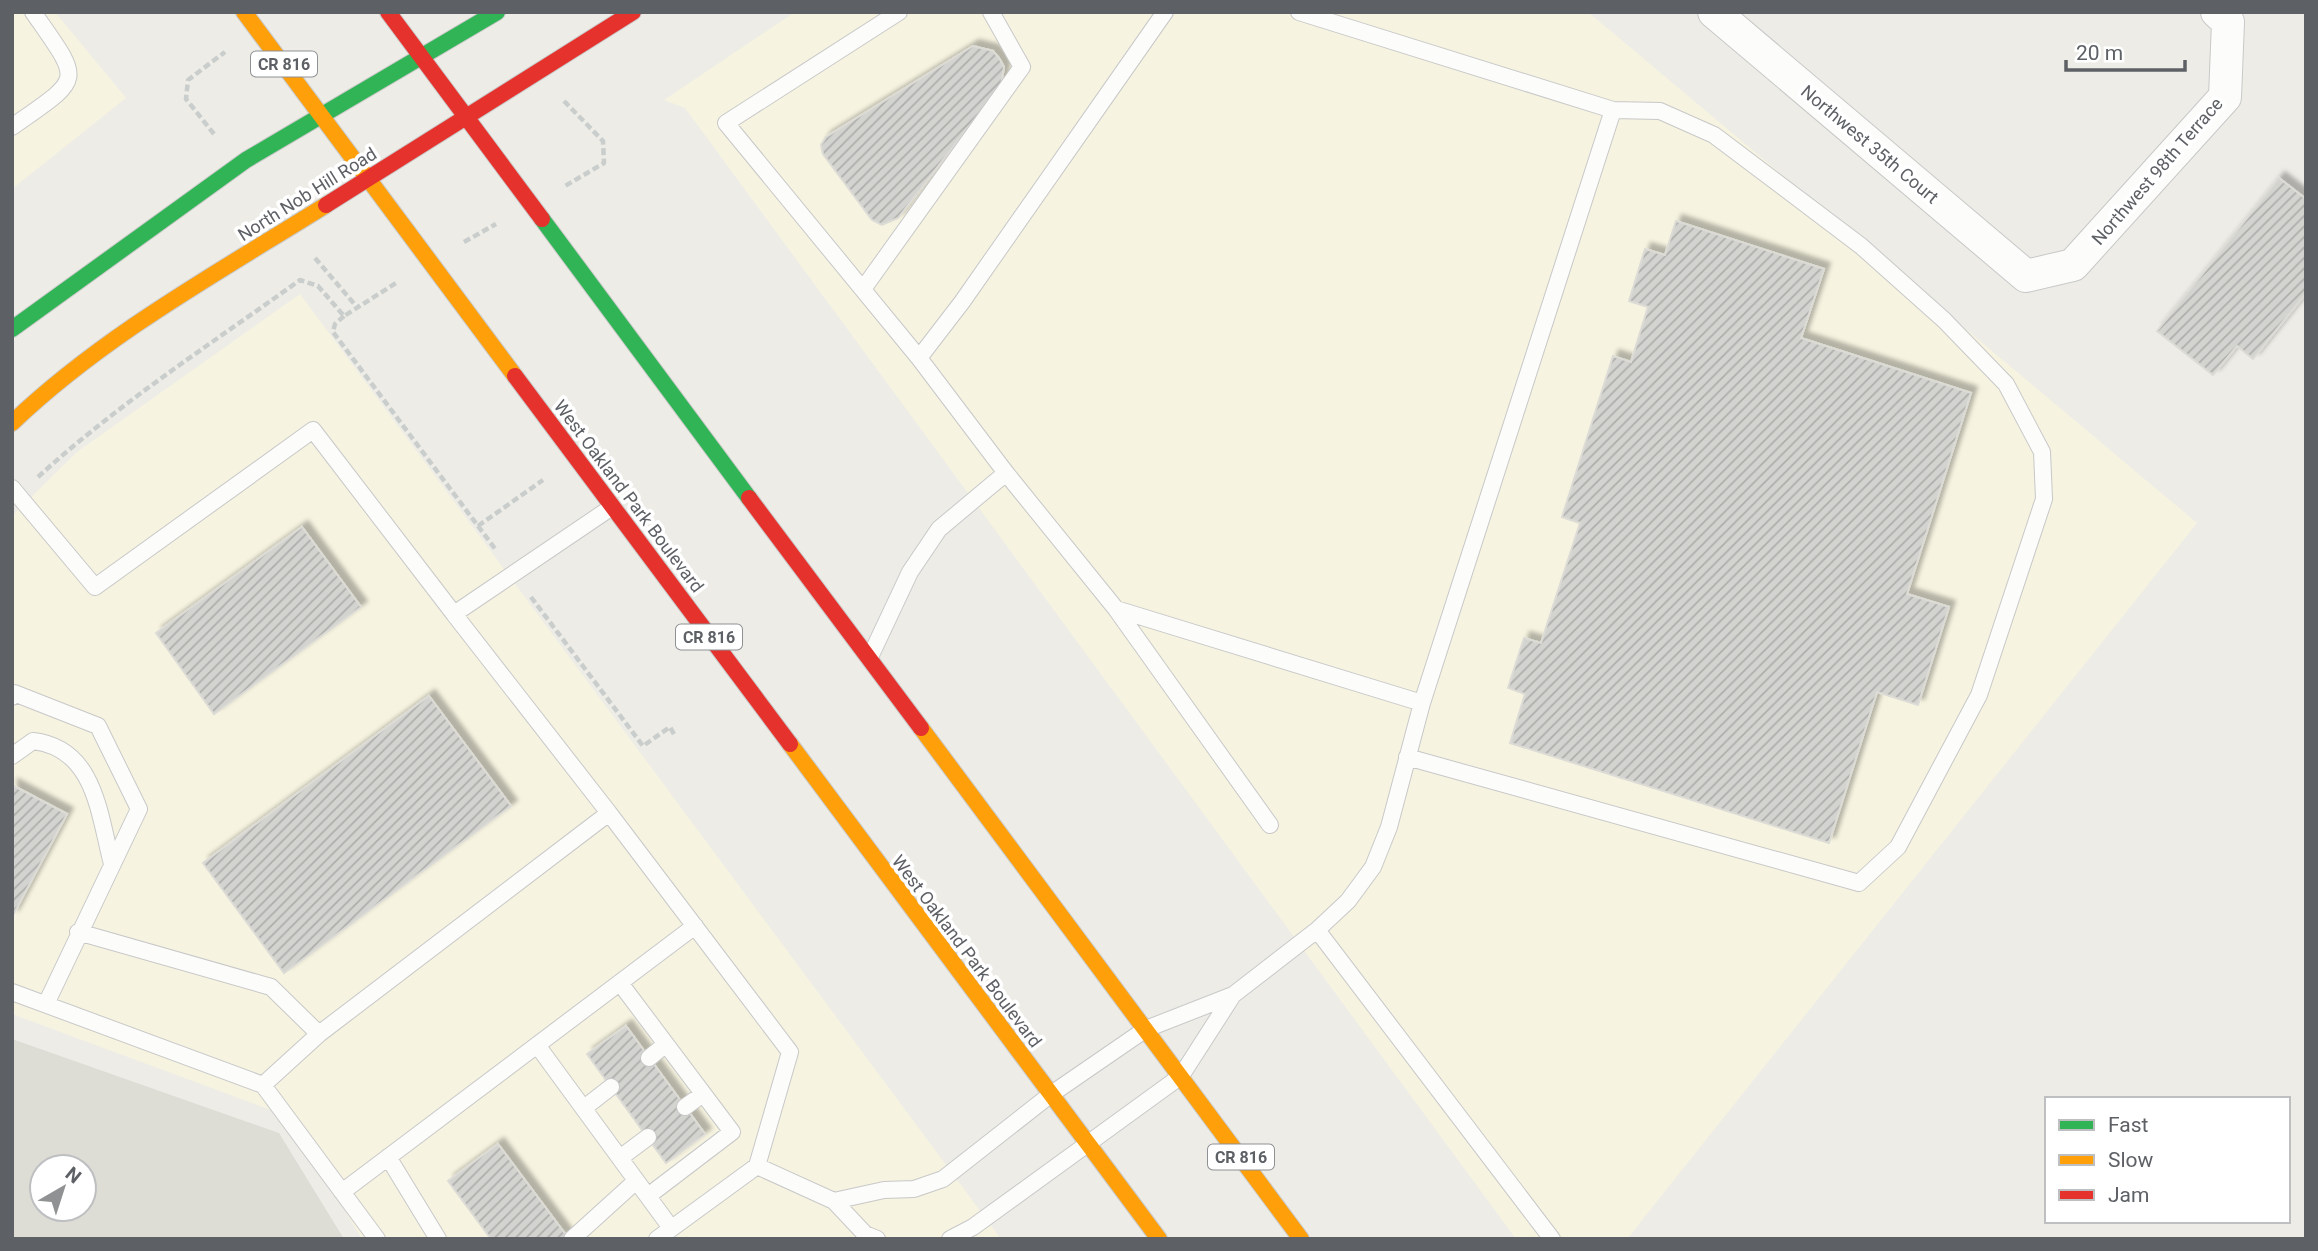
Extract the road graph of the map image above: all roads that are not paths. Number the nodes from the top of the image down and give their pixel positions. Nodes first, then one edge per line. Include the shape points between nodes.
1 (33, 12) edge
2 (244, 12) edge
3 (388, 12) edge
4 (497, 12) edge
5 (633, 12) edge
6 (900, 12) edge
7 (991, 12) edge
8 (1165, 12) edge
9 (1299, 12) edge
10 (1714, 12) edge
11 (2223, 17) edge
12 (423, 58) junction
13 (1613, 110) junction
14 (467, 115) junction
15 (323, 116) junction
16 (12, 127) edge
17 (370, 177) junction
18 (2026, 276) joint
19 (863, 289) junction
20 (12, 328) edge
21 (919, 358) junction
22 (12, 423) edge
23 (1006, 473) junction
24 (15, 491) edge
25 (612, 507) junction
26 (1116, 609) junction
27 (454, 614) junction
28 (870, 657) junction
29 (12, 697) edge
30 (1422, 703) junction
31 (12, 756) edge
32 (1407, 757) junction
33 (609, 813) junction
34 (1270, 825) dead end
35 (112, 864) junction
36 (695, 926) junction
37 (1317, 930) junction
38 (78, 932) junction
39 (620, 983) junction
40 (12, 992) edge
41 (1233, 995) junction
42 (46, 1004) junction
43 (1146, 1029) junction
44 (319, 1034) junction
45 (666, 1044) junction
46 (537, 1045) junction
47 (649, 1058) dead end
48 (1181, 1076) junction
49 (263, 1085) junction
50 (611, 1087) dead end
51 (703, 1094) junction
52 (1050, 1095) junction
53 (685, 1107) dead end
54 (584, 1108) junction
55 (648, 1138) dead end
56 (1089, 1144) junction
57 (388, 1157) junction
58 (620, 1157) junction
59 (757, 1166) junction
60 (636, 1181) junction
61 (342, 1192) junction
62 (648, 1196) junction
63 (834, 1200) junction
64 (671, 1228) junction
65 (377, 1239) edge
66 (438, 1239) edge
67 (572, 1239) edge
68 (657, 1239) edge
69 (877, 1239) edge
70 (950, 1239) edge
71 (1159, 1239) edge
72 (1301, 1239) edge
73 (1552, 1239) edge

1 - 16 lane via 69,63 70,78 63,91
2 - 15 main road, West Oakland Park Boulevard / CR 816
3 - 12 main road, CR 816
4 - 12 main road
5 - 14 main road, North Nob Hill Road
6 - 19 lane via 726,123
7 - 19 lane via 1022,67
8 - 21 lane
9 - 13 lane
10 - 18 street, Northwest 35th Court
11 - 18 street, Northwest 98th Terrace via 2225,97 2073,265
12 - 14 main road, CR 816
12 - 15 main road
13 - 30 lane
13 - 32 lane via 1660,111 1714,135 1861,246 1944,320 2006,384 2042,452 2044,499 1979,695 1898,847 1859,883
14 - 17 main road, North Nob Hill Road
14 - 28 main road, CR 816
15 - 17 main road, West Oakland Park Boulevard / CR 816
15 - 20 main road via 239,165
17 - 22 main road, North Nob Hill Road via 154,313 54,383
17 - 25 main road, West Oakland Park Boulevard / CR 816
19 - 21 lane
21 - 23 lane
23 - 26 lane
23 - 28 lane via 939,529 910,572
24 - 27 lane via 94,587 313,430
25 - 27 lane
25 - 52 main road, West Oakland Park Boulevard / CR 816
26 - 30 lane
26 - 34 lane
27 - 33 lane
28 - 43 main road, CR 816
29 - 35 lane via 14,693 98,726 139,809
30 - 32 lane
31 - 35 lane via 33,741 52,743 72,757 89,779
32 - 37 lane via 1373,867 1348,901
33 - 36 lane
33 - 44 lane
35 - 38 lane
36 - 39 lane
36 - 59 lane via 789,1052
37 - 41 lane
37 - 73 lane
38 - 42 lane
38 - 44 lane via 271,987
39 - 45 lane
39 - 46 lane
40 - 42 lane
41 - 43 lane
41 - 48 lane
42 - 49 lane
43 - 48 main road, CR 816
43 - 52 lane
44 - 49 lane
45 - 47 lane
45 - 51 lane
46 - 54 lane
46 - 57 lane
48 - 56 lane
48 - 72 main road, CR 816
49 - 61 lane
50 - 54 lane
51 - 53 lane
51 - 62 lane via 732,1132
52 - 56 main road, West Oakland Park Boulevard / CR 816
52 - 63 lane via 943,1179 914,1189
54 - 58 lane
55 - 58 lane
56 - 70 lane via 974,1227
56 - 71 main road, West Oakland Park Boulevard / CR 816
57 - 61 lane
57 - 66 lane
58 - 60 lane
59 - 63 lane
59 - 64 lane
60 - 62 lane
60 - 67 lane
61 - 65 lane
62 - 64 lane
63 - 69 lane via 865,1234
64 - 68 lane

